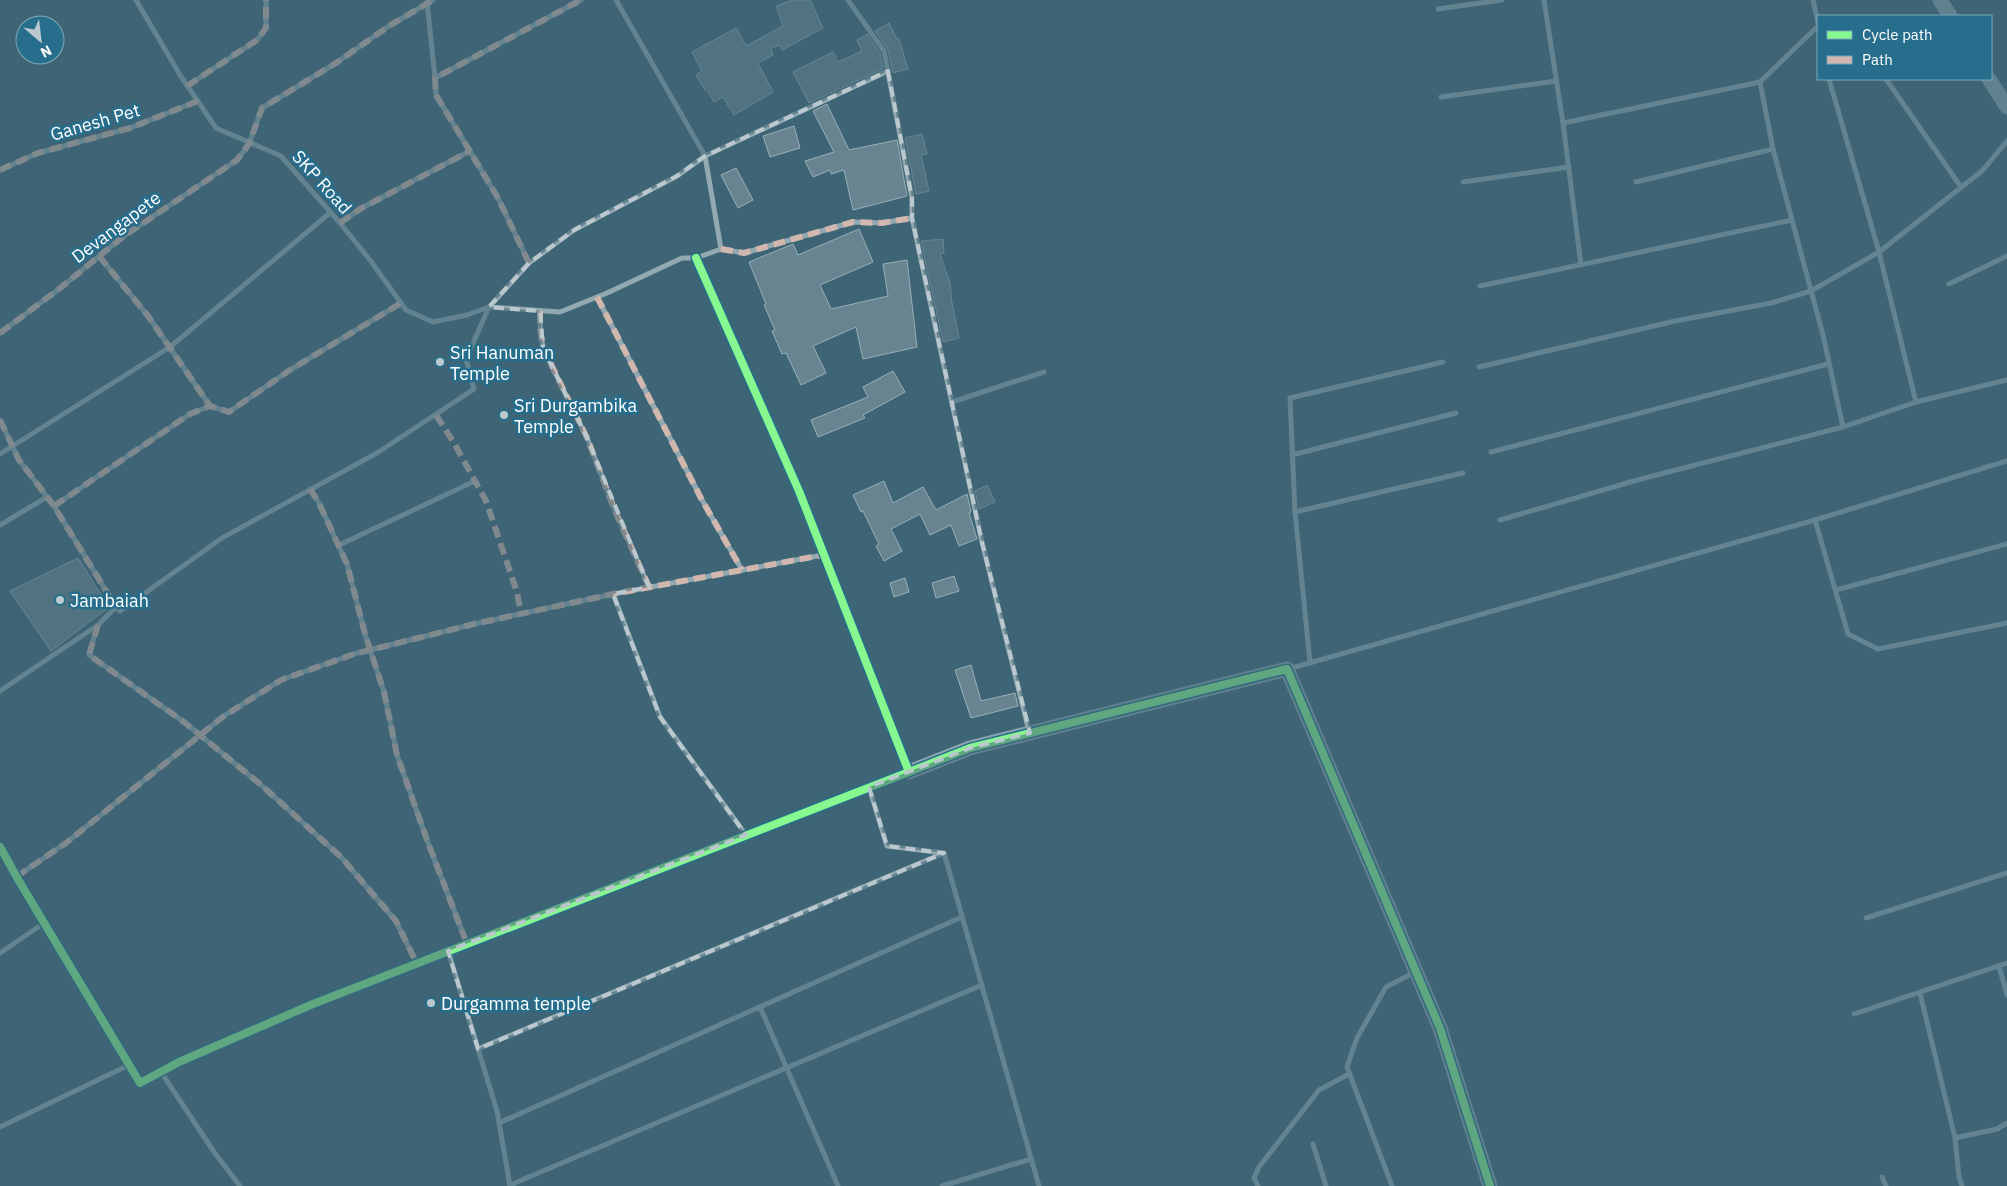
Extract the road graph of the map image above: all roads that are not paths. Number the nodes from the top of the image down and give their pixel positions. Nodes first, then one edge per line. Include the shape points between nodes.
1 (136, 0) edge
2 (266, 0) edge
3 (581, 0) edge
4 (616, 0) edge
5 (848, 0) edge
6 (1502, 0) edge
7 (1544, 0) edge
8 (1813, 0) edge
9 (1940, 0) edge
10 (430, 1) edge
11 (1438, 9) dead end
12 (1949, 15) edge
13 (1817, 20) edge
14 (1817, 26) edge
15 (888, 71) junction
16 (435, 78) junction
17 (1828, 80) edge
18 (1887, 80) edge
19 (1990, 80) edge
20 (1556, 81) junction
21 (1760, 82) junction
22 (187, 86) junction
23 (1441, 97) dead end
24 (198, 101) junction
25 (2007, 107) edge
26 (1563, 123) junction
27 (2007, 141) edge
28 (249, 144) junction
29 (1773, 150) junction
30 (470, 151) junction
31 (705, 156) junction
32 (1569, 167) junction
33 (0, 170) edge
34 (1462, 182) dead end
35 (1636, 182) dead end
36 (1961, 187) junction
37 (331, 212) junction
38 (912, 218) junction
39 (1792, 220) junction
40 (340, 223) junction
41 (721, 249) junction
42 (1879, 252) junction
43 (99, 256) junction
44 (2007, 256) edge
45 (696, 258) junction
46 (530, 263) junction
47 (1581, 265) junction
48 (1949, 284) dead end
49 (1480, 286) dead end
50 (1811, 291) junction
51 (598, 297) junction
52 (401, 303) junction
53 (489, 307) junction
54 (540, 311) junction
55 (0, 333) edge
56 (170, 347) junction
57 (1443, 362) dead end
58 (1828, 364) junction
59 (1478, 366) dead end
60 (1044, 372) dead end
61 (2007, 380) edge
62 (952, 402) junction
63 (1916, 402) junction
64 (210, 406) junction
65 (1456, 412) dead end
66 (0, 420) edge
67 (1843, 427) junction
68 (13, 448) junction
69 (1491, 452) dead end
70 (0, 454) edge
71 (1292, 455) junction
72 (2007, 462) edge
73 (1463, 474) dead end
74 (475, 481) dead end
75 (310, 489) junction
76 (47, 496) junction
77 (54, 506) junction
78 (1295, 512) junction
79 (1500, 520) dead end
80 (1815, 520) junction
81 (0, 526) edge
82 (2007, 544) edge
83 (339, 545) junction
84 (824, 555) junction
85 (742, 570) junction
86 (649, 587) junction
87 (1836, 590) junction
88 (613, 594) junction
89 (116, 607) junction
90 (2007, 623) edge
91 (98, 625) junction
92 (370, 650) junction
93 (1310, 662) junction
94 (1287, 669) junction
95 (0, 692) edge
96 (1030, 733) junction
97 (200, 735) junction
98 (909, 772) junction
99 (869, 787) junction
100 (746, 835) junction
101 (0, 847) edge
102 (944, 853) junction
103 (2007, 873) edge
104 (16, 877) junction
105 (962, 917) junction
106 (1866, 918) dead end
107 (44, 923) junction
108 (467, 944) junction
109 (448, 951) junction
110 (0, 953) edge
111 (2007, 963) edge
112 (417, 964) junction
113 (1999, 966) junction
114 (1416, 971) junction
115 (982, 985) junction
116 (1920, 993) junction
117 (2007, 995) edge
118 (760, 1007) junction
119 (1854, 1014) dead end
120 (478, 1049) junction
121 (129, 1065) junction
122 (787, 1068) junction
123 (161, 1072) junction
124 (1349, 1074) junction
125 (499, 1123) junction
126 (2007, 1123) edge
127 (0, 1127) edge
128 (1956, 1138) junction
129 (1313, 1144) dead end
130 (1032, 1159) junction
131 (1882, 1177) dead end
132 (240, 1186) edge
133 (510, 1186) edge
134 (838, 1186) edge
135 (942, 1186) edge
136 (1039, 1186) edge
137 (1258, 1186) edge
138 (1326, 1186) edge
139 (1392, 1186) edge
140 (1490, 1186) edge
141 (1886, 1186) edge
142 (1962, 1186) edge

1 - 22 street, SKP Road
2 - 22 street via 266,28 257,40
3 - 16 street
4 - 31 street
5 - 15 street via 884,51
6 - 11 street
7 - 20 street
8 - 13 street
9 - 12 street
10 - 16 street
10 - 28 street via 262,108
14 - 21 street
15 - 31 street
15 - 38 street via 912,198
16 - 30 street via 436,95
17 - 42 street
18 - 36 street
19 - 25 street
20 - 23 street
20 - 26 street
21 - 26 street
21 - 29 street
22 - 24 street, SKP Road
24 - 28 street, SKP Road via 216,128
24 - 33 street, Ganesh Pet via 130,128 38,153
26 - 32 street
27 - 36 street via 1982,172
28 - 37 street, SKP Road via 281,156
28 - 43 street, Devangapete via 237,160
29 - 35 street
29 - 39 street
30 - 40 street via 360,209
30 - 46 street
31 - 41 street
31 - 46 street via 676,176 574,230
32 - 34 street
32 - 47 street
36 - 42 street
37 - 40 street, SKP Road
37 - 56 street
38 - 41 street via 882,223 853,222 744,253
38 - 62 street
39 - 47 street
39 - 50 street
40 - 52 street, SKP Road
41 - 45 street
42 - 50 street
42 - 63 street
43 - 55 street, Devangapete
43 - 56 street
44 - 48 street
45 - 51 street via 682,258
45 - 84 street
46 - 53 street
47 - 49 street
50 - 58 street
50 - 59 street via 1771,304 1675,320
51 - 54 street via 560,312
51 - 85 street via 702,500
52 - 53 street, SKP Road via 406,310 433,322
52 - 64 street via 290,370 229,412
53 - 54 street
53 - 75 street via 466,359 474,389 377,452
54 - 86 street via 544,348 587,438
56 - 64 street
56 - 68 street
57 - 71 street via 1290,398
58 - 67 street
58 - 69 street
60 - 62 street
61 - 63 street
62 - 96 street via 982,542
63 - 67 street
64 - 77 street via 190,414
65 - 71 street
66 - 68 street
67 - 79 street via 1641,479
68 - 70 street
68 - 76 street
71 - 78 street
72 - 80 street
73 - 78 street
74 - 83 street
75 - 83 street
75 - 89 street via 222,538 120,611
76 - 77 street
76 - 81 street
77 - 89 street
78 - 93 street
80 - 87 street
80 - 93 street
82 - 87 street
83 - 92 street
84 - 85 street
84 - 98 street
85 - 86 street
86 - 88 street
87 - 90 street via 1848,634 1878,649
88 - 92 street
88 - 100 street via 660,717
89 - 91 street
91 - 95 street
91 - 97 street via 89,655
92 - 97 street via 281,680
92 - 108 street via 384,692 398,755 430,850
93 - 94 street
94 - 96 street
94 - 114 street
96 - 98 street via 970,748
97 - 104 street via 66,844
97 - 112 street via 341,857 396,921
98 - 99 street
99 - 100 street
99 - 102 street via 887,846
100 - 108 street
101 - 104 street
102 - 105 street
102 - 120 street
103 - 106 street
104 - 107 street
105 - 115 street
105 - 118 street
107 - 110 street
107 - 121 street
108 - 109 street
109 - 112 street
109 - 120 street
111 - 113 street
112 - 123 street via 313,1004
113 - 116 street
113 - 117 street
114 - 124 street via 1386,987 1357,1038 1347,1067
114 - 140 street via 1440,1028
115 - 122 street
115 - 130 street
116 - 119 street
116 - 128 street
118 - 122 street
118 - 125 street
120 - 125 street
121 - 123 street via 140,1083
121 - 127 street
122 - 133 street
122 - 134 street
123 - 132 street
124 - 137 street via 1319,1090 1259,1167 1254,1178
124 - 139 street
125 - 133 street
126 - 128 street via 1997,1129
128 - 142 street
129 - 138 street
130 - 135 street
130 - 136 street
131 - 141 street

